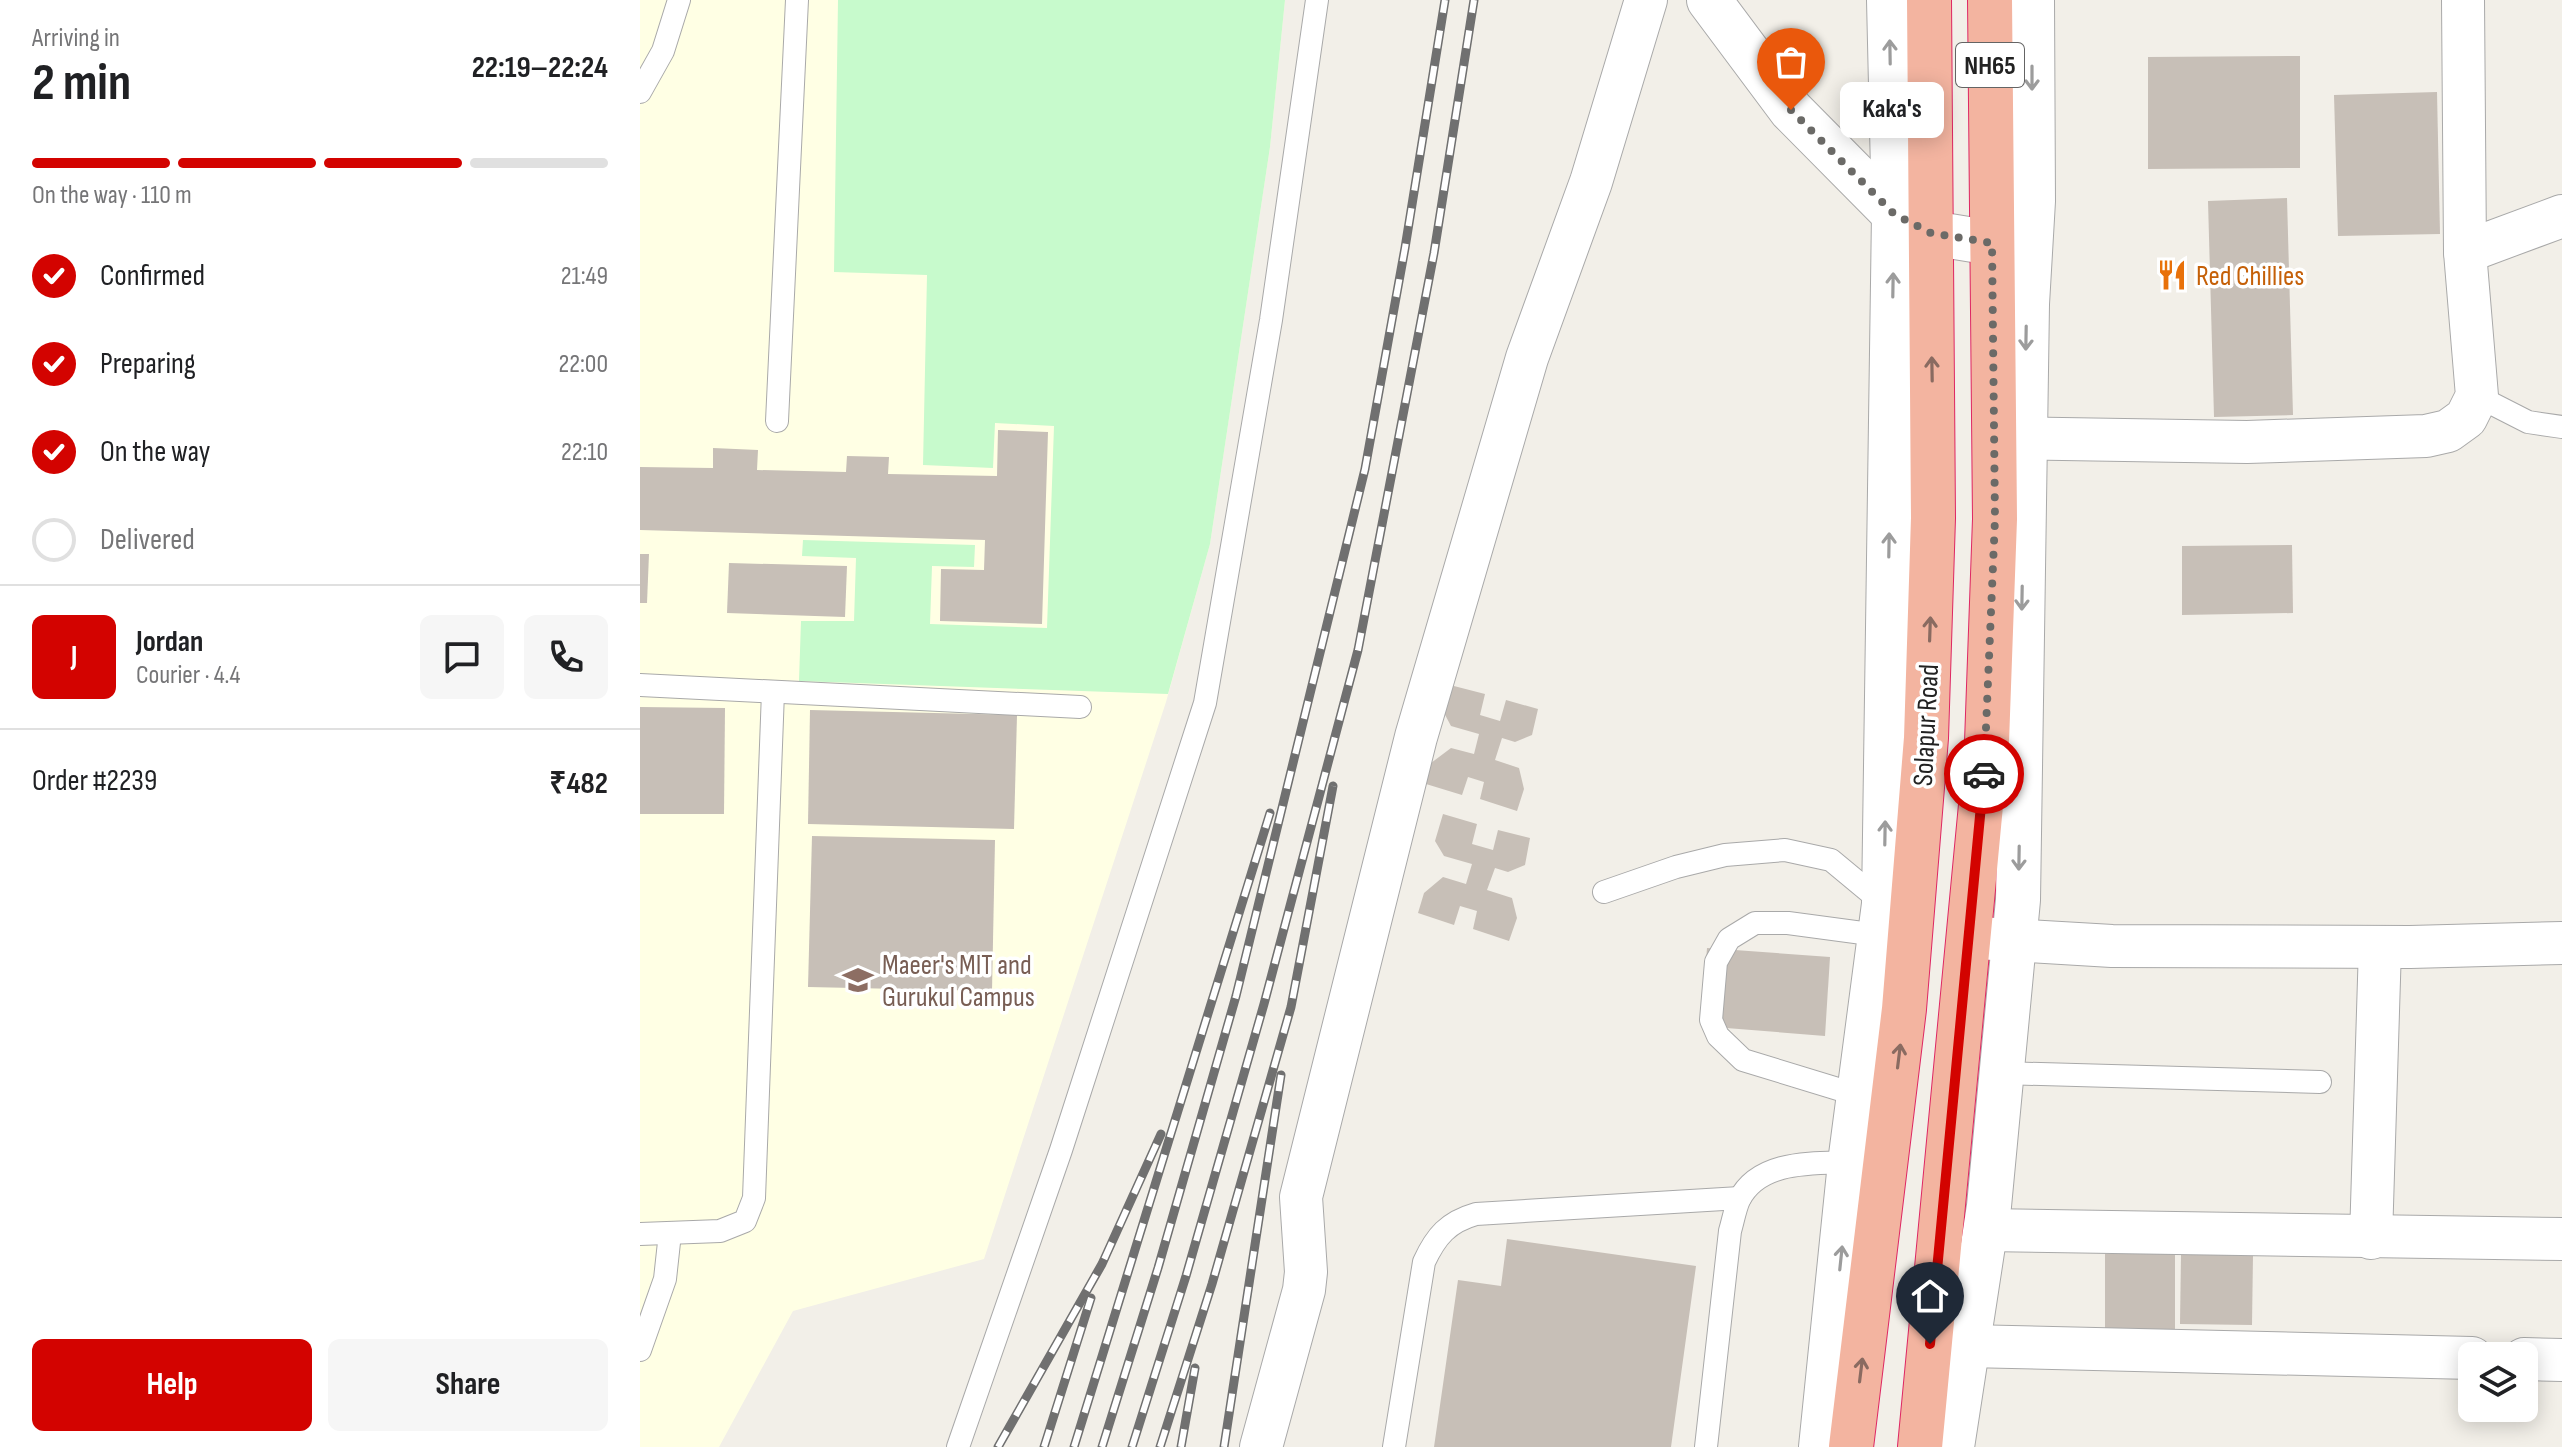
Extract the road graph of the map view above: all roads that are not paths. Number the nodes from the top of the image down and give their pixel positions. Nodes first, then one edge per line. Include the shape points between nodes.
1 (679, 0) edge
2 (797, 0) edge
3 (1317, 0) edge
4 (1646, 0) edge
5 (1709, 0) edge
6 (1889, 0) edge
7 (1929, 0) edge
8 (1990, 0) edge
9 (2032, 0) edge
10 (2463, 0) edge
11 (640, 92) edge
12 (2562, 216) edge
13 (1912, 224) junction
14 (2011, 252) junction
15 (2465, 252) junction
16 (2477, 396) junction
17 (777, 421) dead end
18 (2562, 427) edge
19 (2009, 437) junction
20 (640, 685) edge
21 (773, 692) junction
22 (1080, 707) dead end
23 (1604, 892) dead end
24 (1895, 924) junction
25 (1969, 938) junction
26 (2014, 940) junction
27 (2562, 943) edge
28 (2380, 947) junction
29 (2002, 1073) junction
30 (2320, 1082) dead end
31 (1876, 1098) junction
32 (1868, 1162) junction
33 (1740, 1198) junction
34 (1985, 1230) junction
35 (670, 1233) junction
36 (640, 1234) edge
37 (2371, 1238) junction
38 (2562, 1239) edge
39 (1967, 1346) junction
40 (640, 1350) edge
41 (2458, 1358) edge
42 (2538, 1359) edge
43 (2562, 1360) edge
44 (958, 1447) edge
45 (1261, 1447) edge
46 (1394, 1447) edge
47 (1706, 1447) edge
48 (1821, 1447) edge
49 (1851, 1447) edge
50 (1920, 1447) edge
51 (1952, 1447) edge

1 - 11 lane via 663,51
2 - 17 lane
3 - 44 lane via 1271,320 1205,703 1061,1150
4 - 45 street via 1591,182 1527,358 1416,737 1301,1197 1304,1290
5 - 13 street via 1791,110
13 -> 6 street
7 - 13 highway, Solapur Road / NH65 via 1930,121
8 - 14 highway, NH65 via 1991,130
9 -> 14 street via 2033,201
10 - 15 street
12 - 15 street
13 - 14 street
24 -> 13 highway, Solapur Road / NH65 via 1926,738 1933,533
14 -> 19 highway, NH65
15 - 16 street
16 - 18 lane via 2528,422
16 - 19 street via 2466,418 2448,431 2426,436 2247,442
19 - 25 highway, NH65 via 1995,519 1987,742
19 -> 26 street via 2018,900
20 - 21 lane
21 - 22 lane
21 - 35 lane via 754,1198 745,1221 720,1231
23 - 24 lane via 1725,855 1785,850 1831,860
31 -> 24 highway, Solapur Road / NH65 via 1904,1009
24 - 31 lane via 1755,923 1729,939 1716,962 1711,1020 1718,1036 1743,1060
25 - 26 street
25 - 50 highway, NH65
26 - 28 street via 2112,946
26 - 29 street
27 - 28 street
28 - 37 street
29 - 30 lane
29 - 34 street
31 - 32 highway, Solapur Road / NH65
32 - 33 lane via 1790,1165 1763,1175
48 -> 32 street
49 -> 32 highway, Solapur Road / NH65
33 - 46 lane via 1476,1214 1445,1228 1424,1262
33 - 47 lane via 1730,1231
34 - 37 street
34 - 39 street
35 - 36 lane
35 - 40 lane via 665,1279
37 - 38 street
39 - 41 street
39 - 51 street
42 - 43 street

